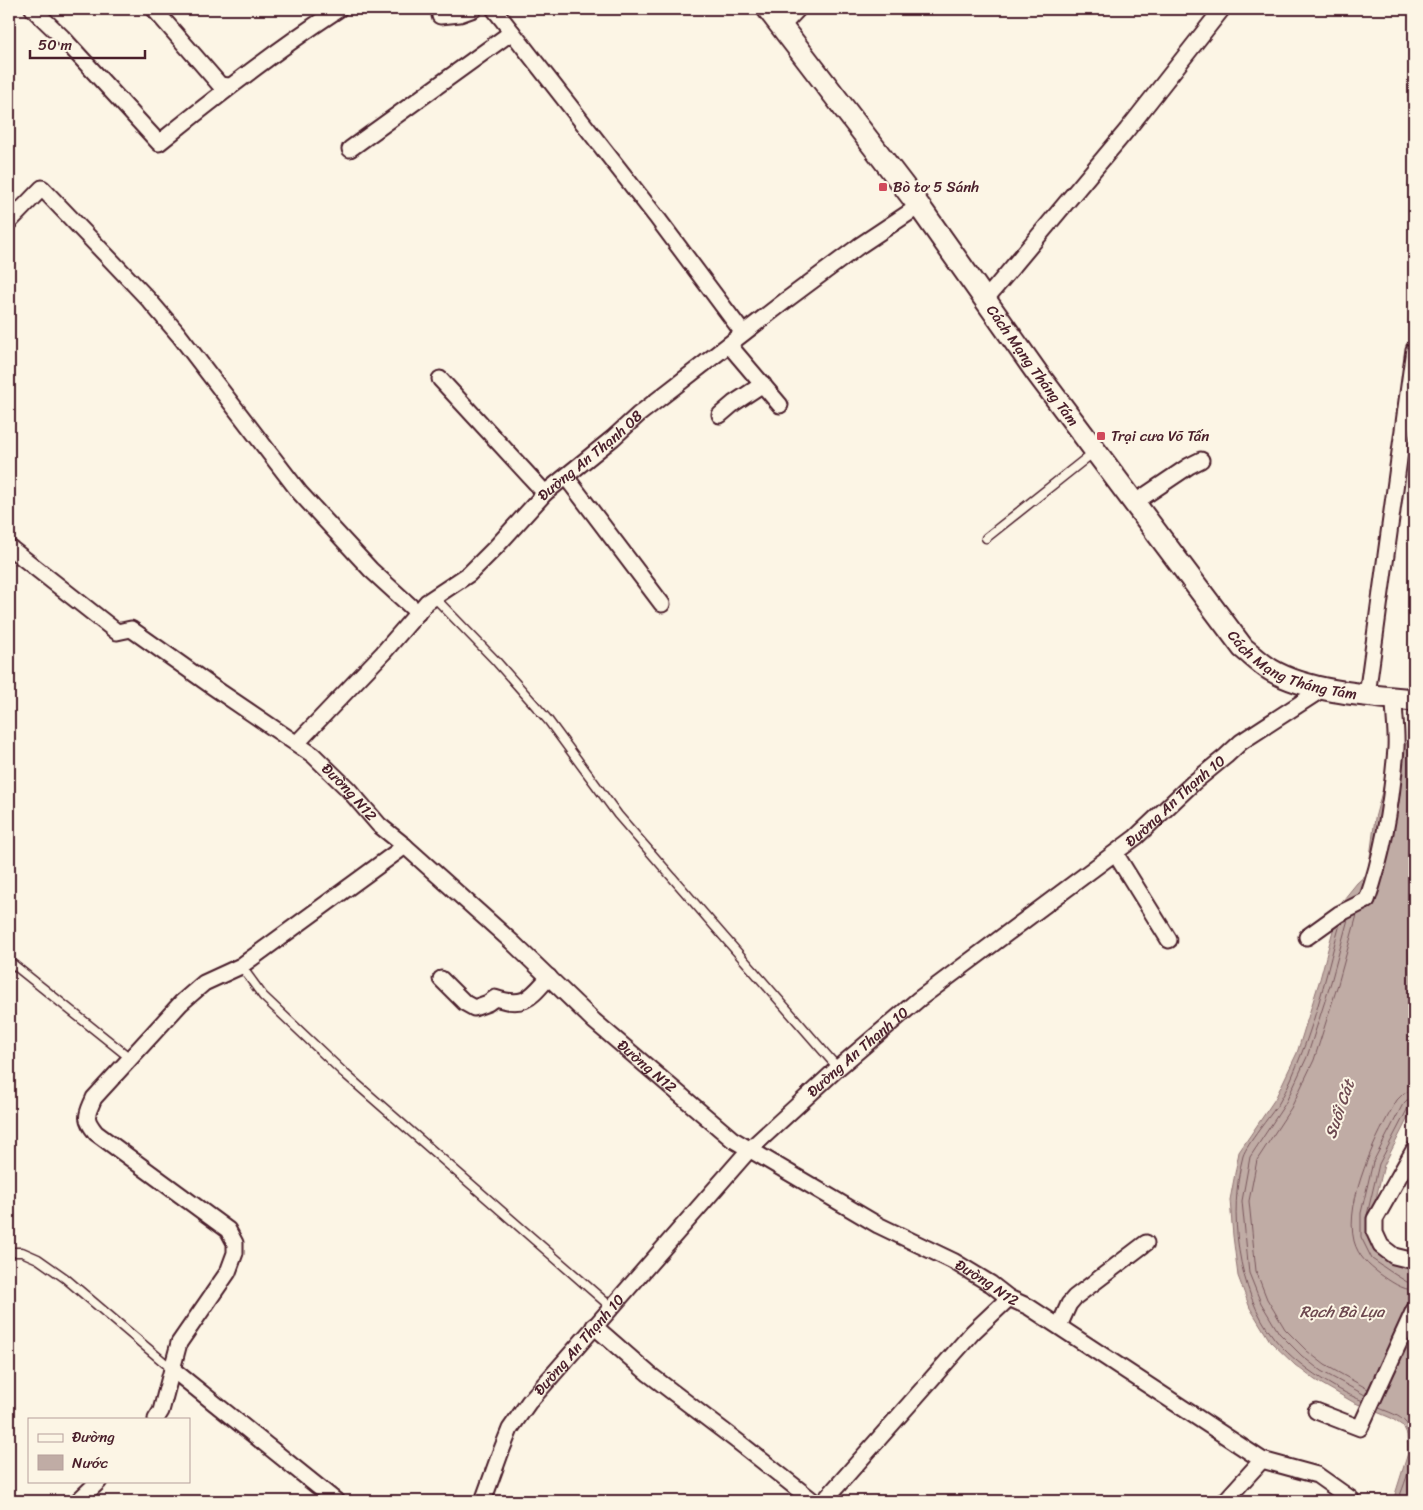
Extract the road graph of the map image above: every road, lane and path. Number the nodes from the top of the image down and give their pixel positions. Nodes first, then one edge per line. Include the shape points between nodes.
1 (34, 9) edge
2 (154, 9) edge
3 (339, 9) edge
4 (474, 9) edge
5 (494, 9) edge
6 (768, 9) edge
7 (798, 9) edge
8 (1222, 9) edge
9 (440, 16) dead end
10 (781, 27) junction
11 (512, 32) junction
12 (230, 86) junction
13 (350, 150) dead end
14 (919, 206) junction
15 (9, 222) edge
16 (985, 300) junction
17 (743, 333) junction
18 (729, 345) junction
19 (1414, 349) edge
20 (440, 379) dead end
21 (763, 384) junction
22 (780, 405) dead end
23 (720, 415) dead end
24 (1095, 450) junction
25 (1200, 460) dead end
26 (566, 477) junction
27 (545, 493) junction
28 (1134, 503) junction
29 (986, 538) dead end
30 (9, 547) edge
31 (434, 598) junction
32 (662, 604) dead end
33 (418, 613) junction
34 (1324, 688) junction
35 (1367, 695) junction
36 (1407, 700) edge
37 (296, 743) junction
38 (405, 846) junction
39 (1115, 853) junction
40 (1306, 937) dead end
41 (1170, 940) dead end
42 (9, 961) edge
43 (241, 966) junction
44 (549, 977) junction
45 (441, 979) dead end
46 (130, 1058) junction
47 (838, 1068) junction
48 (749, 1150) junction
49 (1414, 1150) edge
50 (1146, 1243) dead end
51 (9, 1252) edge
52 (1414, 1261) edge
53 (1008, 1298) junction
54 (611, 1307) junction
55 (1414, 1310) edge
56 (1063, 1316) junction
57 (594, 1326) junction
58 (172, 1369) junction
59 (1316, 1412) dead end
60 (157, 1418) edge
61 (1262, 1460) junction
62 (98, 1482) edge
63 (1350, 1498) dead end
64 (486, 1500) edge
65 (78, 1501) edge
66 (336, 1501) edge
67 (813, 1501) edge
68 (824, 1501) edge
69 (1225, 1501) edge

1 - 12 street via 159,143
2 - 12 street via 220,85
3 - 12 street
4 - 9 street
5 - 11 street
6 - 10 main road, Cách Mạng Tháng Tám
7 - 10 street
8 - 16 street via 1127,130
10 - 14 main road, Cách Mạng Tháng Tám
11 - 13 street
11 - 17 street
14 - 16 main road, Cách Mạng Tháng Tám
14 - 17 street, Đường An Thạnh 08 via 859,246
15 - 33 street via 42,188 173,328 300,493 372,570
16 - 24 main road, Cách Mạng Tháng Tám
17 - 18 street, Đường An Thạnh 08
18 - 21 street
18 - 26 street, Đường An Thạnh 08 via 638,415
19 - 35 street
20 - 27 street
21 - 22 street
21 - 23 street
24 - 28 main road, Cách Mạng Tháng Tám
24 - 29 lane
25 - 28 street
26 - 27 street, Đường An Thạnh 08
26 - 32 street
27 - 31 street, Đường An Thạnh 08 via 469,574
28 - 34 main road, Cách Mạng Tháng Tám via 1243,648 1271,670
30 - 37 street, Đường N12 via 117,632 131,629
31 - 33 street, Đường An Thạnh 08
31 - 47 lane via 548,720 618,815
33 - 37 street, Đường An Thạnh 08
34 - 35 main road, Cách Mạng Tháng Tám
34 - 39 street, Đường An Thạnh 10 via 1241,742 1136,838
35 - 36 main road, Cách Mạng Tháng Tám
36 - 40 street via 1396,747 1383,848 1367,900 1339,914
37 - 38 street, Đường N12 via 348,789 379,825
38 - 43 street
38 - 44 street, Đường N12
39 - 41 street
39 - 47 street, Đường An Thạnh 10 via 919,999
42 - 46 lane
43 - 46 street via 204,982
43 - 54 lane via 263,996 344,1073
44 - 45 street via 528,999 520,1002 495,998 474,1008
44 - 48 street, Đường N12 via 601,1027
46 - 58 street via 94,1098 87,1115 88,1123 96,1133 228,1230 235,1243 228,1272 180,1343
47 - 48 street, Đường An Thạnh 10
48 - 53 street, Đường N12 via 878,1226 953,1261
48 - 54 street, Đường An Thạnh 10
49 - 52 street via 1375,1219 1375,1233 1381,1246 1394,1256
50 - 56 street via 1093,1282
51 - 58 lane via 22,1252 38,1258
53 - 56 street, Đường N12
53 - 68 street via 954,1353
54 - 57 street, Đường An Thạnh 10
55 - 59 street via 1360,1428
56 - 61 street, Đường N12
57 - 64 street, Đường An Thạnh 10 via 534,1395 510,1429
57 - 67 street via 648,1374
58 - 60 street
58 - 66 street
61 - 63 street, Đường N12 via 1317,1475
61 - 69 street
62 - 65 street

